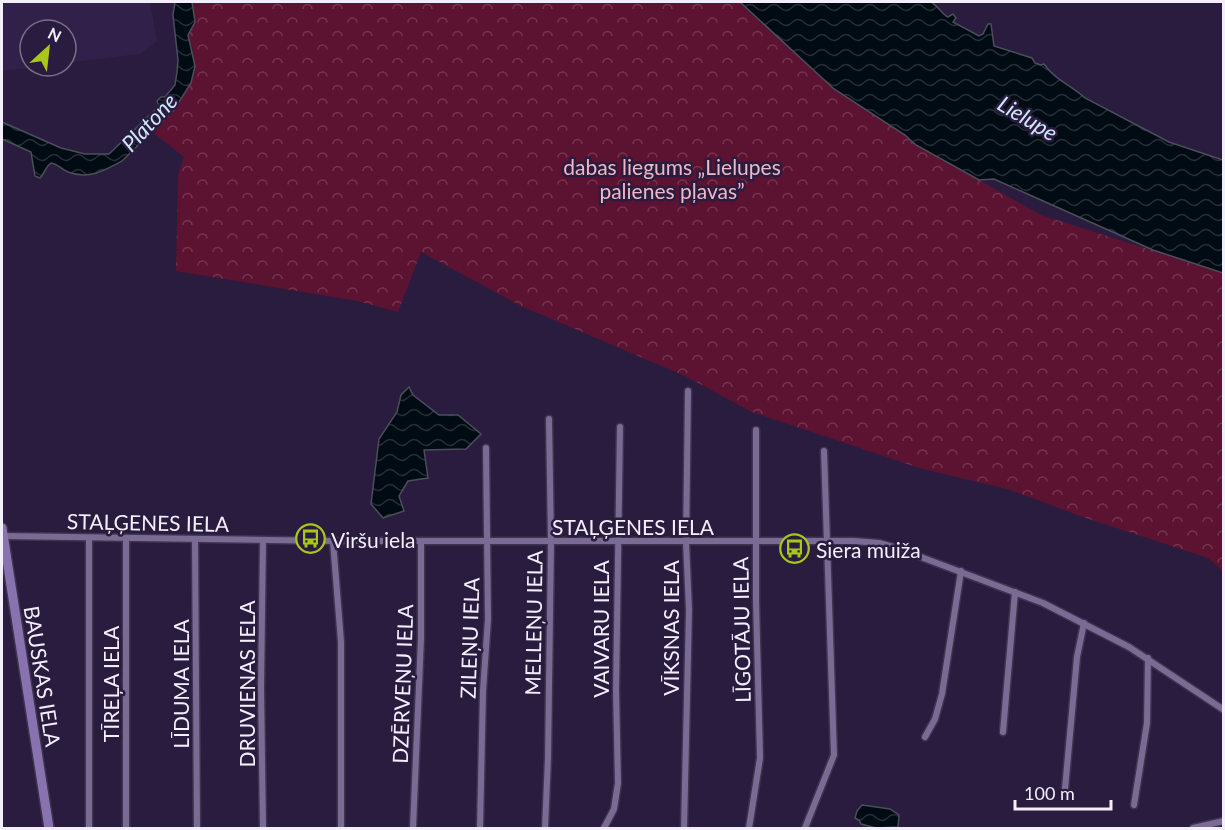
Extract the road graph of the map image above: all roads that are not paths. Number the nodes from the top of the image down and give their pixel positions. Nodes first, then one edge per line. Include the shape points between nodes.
1 (688, 391) dead end
2 (549, 419) dead end
3 (620, 427) dead end
4 (756, 430) dead end
5 (486, 448) dead end
6 (825, 451) dead end
7 (2, 532) edge
8 (89, 539) junction
9 (126, 539) junction
10 (195, 539) junction
11 (263, 540) junction
12 (333, 541) junction
13 (421, 541) junction
14 (488, 541) junction
15 (551, 542) junction
16 (618, 542) junction
17 (686, 542) junction
18 (827, 542) junction
19 (756, 543) junction
20 (3, 552) edge
21 (961, 572) junction
22 (1015, 592) junction
23 (1084, 623) junction
24 (1148, 658) junction
25 (1224, 710) edge
26 (1003, 732) dead end
27 (926, 737) dead end
28 (1065, 789) dead end
29 (1134, 805) dead end
30 (1224, 821) edge
31 (49, 828) edge
32 (89, 828) edge
33 (126, 828) edge
34 (197, 828) edge
35 (263, 828) edge
36 (341, 828) edge
37 (413, 828) edge
38 (480, 828) edge
39 (545, 828) edge
40 (604, 828) edge
41 (684, 828) edge
42 (749, 828) edge
43 (805, 828) edge
44 (1193, 828) edge

1 - 17 street, VĪKSNAS IELA
2 - 15 street, MELLEŅU IELA
3 - 16 street, VAIVARU IELA
4 - 19 street, LĪGOTĀJU IELA
5 - 14 street, ZILEŅU IELA
6 - 18 street
7 - 8 street, STAĻĢENES IELA
7 - 20 street, BAUSKAS IELA
8 - 9 street, STAĻĢENES IELA
8 - 32 street
9 - 10 street, STAĻĢENES IELA
9 - 33 street, TĪREĻA IELA
10 - 11 street, STAĻĢENES IELA
10 - 34 street, LĪDUMA IELA
11 - 12 street, STAĻĢENES IELA
11 - 35 street, DRUVIENAS IELA
12 - 13 street, STAĻĢENES IELA
12 - 36 street via 341,642
13 - 14 street, STAĻĢENES IELA
13 - 37 street, DZĒRVEŅU IELA via 422,638
14 - 15 street, STAĻĢENES IELA
14 - 38 street, ZILEŅU IELA
15 - 16 street, STAĻĢENES IELA
15 - 39 street, MELLEŅU IELA
16 - 17 street, STAĻĢENES IELA
16 - 40 street, VAIVARU IELA via 618,783 615,809
17 - 19 street, STAĻĢENES IELA
17 - 41 street, VĪKSNAS IELA via 689,610
18 - 19 street, STAĻĢENES IELA
18 - 21 street, STAĻĢENES IELA via 879,543
18 - 43 street via 834,755
19 - 42 street, LĪGOTĀJU IELA via 760,758
20 - 31 street, BAUSKAS IELA
21 - 22 street, STAĻĢENES IELA
21 - 27 street via 942,694
22 - 23 street, STAĻĢENES IELA
22 - 26 street
23 - 24 street, STAĻĢENES IELA
23 - 28 street via 1077,657
24 - 25 street, STAĻĢENES IELA
24 - 29 street via 1147,723
30 - 44 street

